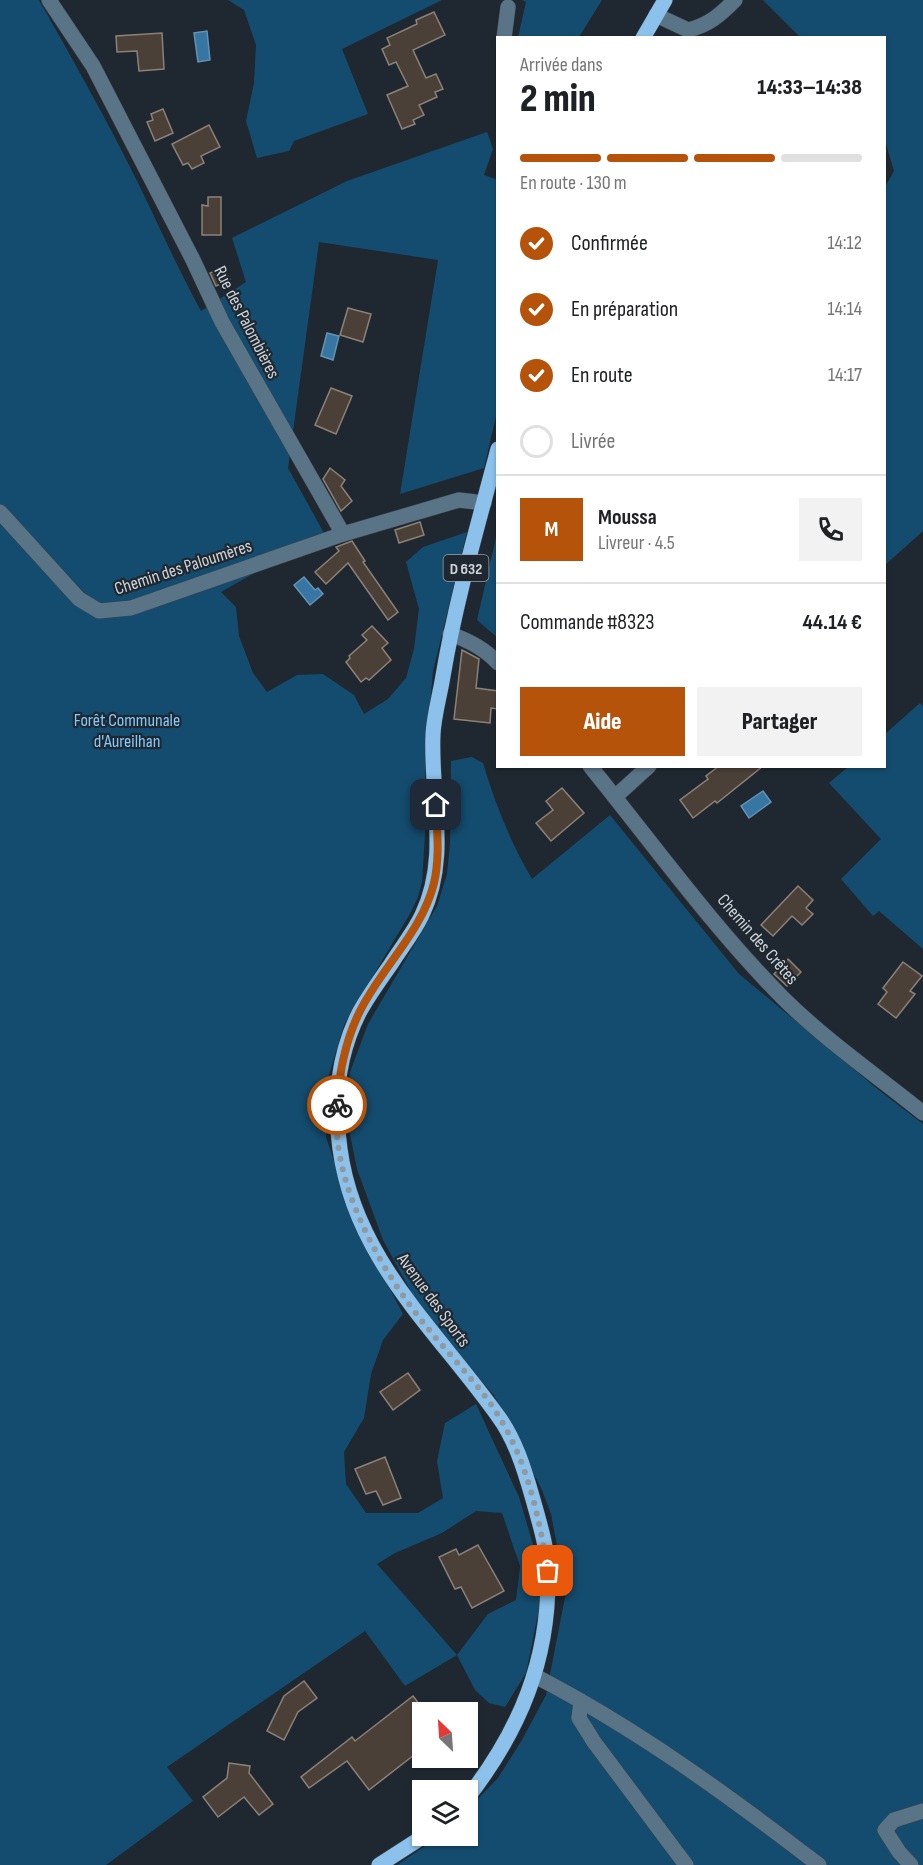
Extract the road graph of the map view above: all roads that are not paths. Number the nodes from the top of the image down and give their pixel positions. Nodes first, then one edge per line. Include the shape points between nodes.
1 (49, 0) edge
2 (665, 0) edge
3 (735, 0) edge
4 (508, 7) dead end
5 (656, 15) junction
6 (504, 36) edge
7 (644, 36) edge
8 (496, 457) edge
9 (484, 503) junction
10 (0, 512) edge
11 (343, 534) junction
12 (450, 634) junction
13 (496, 661) edge
14 (592, 768) edge
15 (647, 768) edge
16 (615, 797) junction
17 (923, 1113) edge
18 (535, 1676) junction
19 (581, 1701) junction
20 (478, 1783) edge
21 (923, 1811) edge
22 (412, 1844) edge
23 (379, 1865) edge
24 (686, 1865) edge
25 (819, 1865) edge
26 (911, 1865) edge

1 - 11 street, Rue des Palombières via 93,66 222,322
2 - 5 main road
3 - 5 street via 715,20 688,30
4 - 6 street
5 - 7 main road
8 - 9 main road, D 632
9 - 11 street via 459,500
9 - 12 main road, D 632
10 - 11 street, Chemin des Paloumères via 80,599 99,611 130,608
12 - 13 street via 466,639
12 - 18 main road, Avenue des Sports / D 632 via 433,734 438,853 434,883 422,915 360,1012 346,1044 336,1113 349,1193 370,1241 390,1277 500,1419 526,1476 548,1571 545,1624
14 - 16 street, Chemin des Crêtes
15 - 16 street
16 - 17 street, Chemin des Crêtes via 719,926 784,999
18 - 19 street
18 - 20 main road, Avenue des Sports / D 632 via 519,1716
19 - 24 street via 579,1718 594,1742
19 - 25 street via 694,1773
21 - 26 street via 894,1820 885,1830
22 - 23 main road

